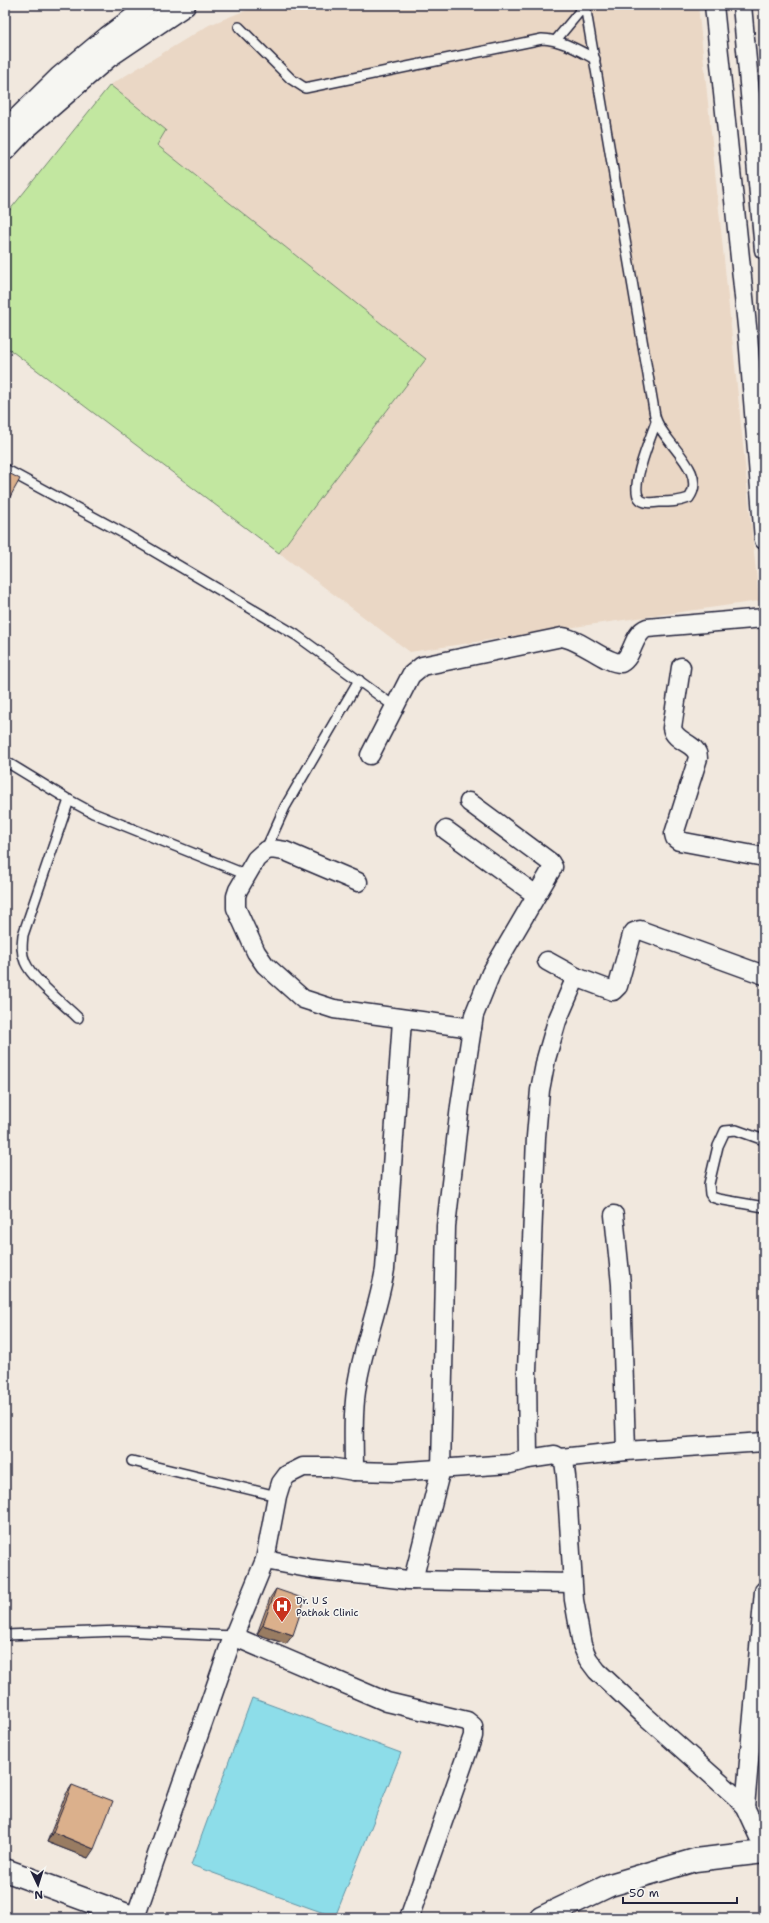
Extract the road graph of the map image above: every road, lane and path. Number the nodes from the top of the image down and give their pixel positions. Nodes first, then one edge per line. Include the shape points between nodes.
1 (150, 5) edge
2 (184, 5) edge
3 (585, 5) edge
4 (714, 5) edge
5 (742, 5) edge
6 (239, 27) dead end
7 (556, 40) junction
8 (595, 59) junction
9 (5, 129) edge
10 (5, 149) edge
11 (764, 250) edge
12 (656, 422) junction
13 (5, 469) edge
14 (764, 540) edge
15 (764, 618) edge
16 (681, 666) dead end
17 (359, 680) junction
18 (395, 707) junction
19 (370, 755) dead end
20 (5, 761) edge
21 (68, 800) junction
22 (469, 802) dead end
23 (446, 830) dead end
24 (265, 851) junction
25 (764, 857) edge
26 (247, 875) junction
27 (358, 882) dead end
28 (536, 895) junction
29 (547, 961) dead end
30 (764, 975) edge
31 (576, 977) junction
32 (78, 1018) dead end
33 (402, 1020) junction
34 (472, 1028) junction
35 (764, 1140) edge
36 (764, 1207) edge
37 (614, 1215) dead end
38 (764, 1442) edge
39 (626, 1451) junction
40 (561, 1458) junction
41 (528, 1459) junction
42 (132, 1461) dead end
43 (441, 1469) junction
44 (354, 1471) junction
45 (277, 1496) junction
46 (265, 1560) junction
47 (413, 1580) junction
48 (572, 1583) junction
49 (764, 1591) edge
50 (5, 1635) edge
51 (233, 1636) junction
52 (745, 1807) junction
53 (764, 1848) edge
54 (764, 1852) edge
55 (5, 1870) edge
56 (135, 1918) edge
57 (409, 1918) edge
58 (541, 1918) edge

1 - 9 street via 107,36 59,76
2 - 10 street via 107,57 24,129
3 - 7 lane
3 - 8 lane
4 - 14 street via 748,336
5 - 11 street
6 - 7 lane via 291,79 305,88 529,41
7 - 8 lane
8 - 12 lane
12 - 12 lane via 637,481 636,493 642,501 649,503 682,501 693,493 694,478 691,470
13 - 17 lane via 123,533 289,631
15 - 18 street via 647,628 640,632 621,663 577,641 562,637 428,664 418,668 411,675
16 - 25 street via 672,728 676,737 694,749 698,758 674,834 675,838 679,841
17 - 18 lane
17 - 24 lane via 285,807
18 - 19 street
20 - 21 lane
21 - 26 lane via 126,827
21 - 32 lane via 23,935 22,946 25,963 31,972
22 - 28 street via 550,862 552,870
23 - 28 street
24 - 26 street via 256,859
24 - 27 street via 285,850
26 - 33 street via 236,896 238,914 265,965 293,992 318,1005
28 - 34 street via 491,973 476,1009
29 - 31 street
30 - 31 street via 640,930 632,935 615,990 609,991
31 - 41 street via 556,1021 540,1090 527,1371
33 - 34 street
33 - 44 street via 385,1268 382,1290 357,1380 354,1409
34 - 43 street via 446,1226
35 - 36 lane via 736,1130 725,1132 718,1146 708,1189 712,1197 718,1199
37 - 39 street via 621,1284
38 - 39 street
39 - 40 street
40 - 41 street via 551,1455
40 - 48 street via 564,1461 566,1476
41 - 43 street via 510,1464
42 - 45 lane
43 - 44 street
43 - 47 street
44 - 45 street via 329,1467 303,1467 287,1475
45 - 46 street
46 - 47 street via 313,1569
46 - 51 street
47 - 48 street
48 - 52 street via 582,1645 597,1671
49 - 52 street
50 - 51 lane via 121,1631
51 - 56 street
51 - 57 street via 370,1696 410,1709 467,1721 473,1726 473,1736
52 - 53 street
54 - 58 street via 695,1860 610,1885
55 - 56 street

